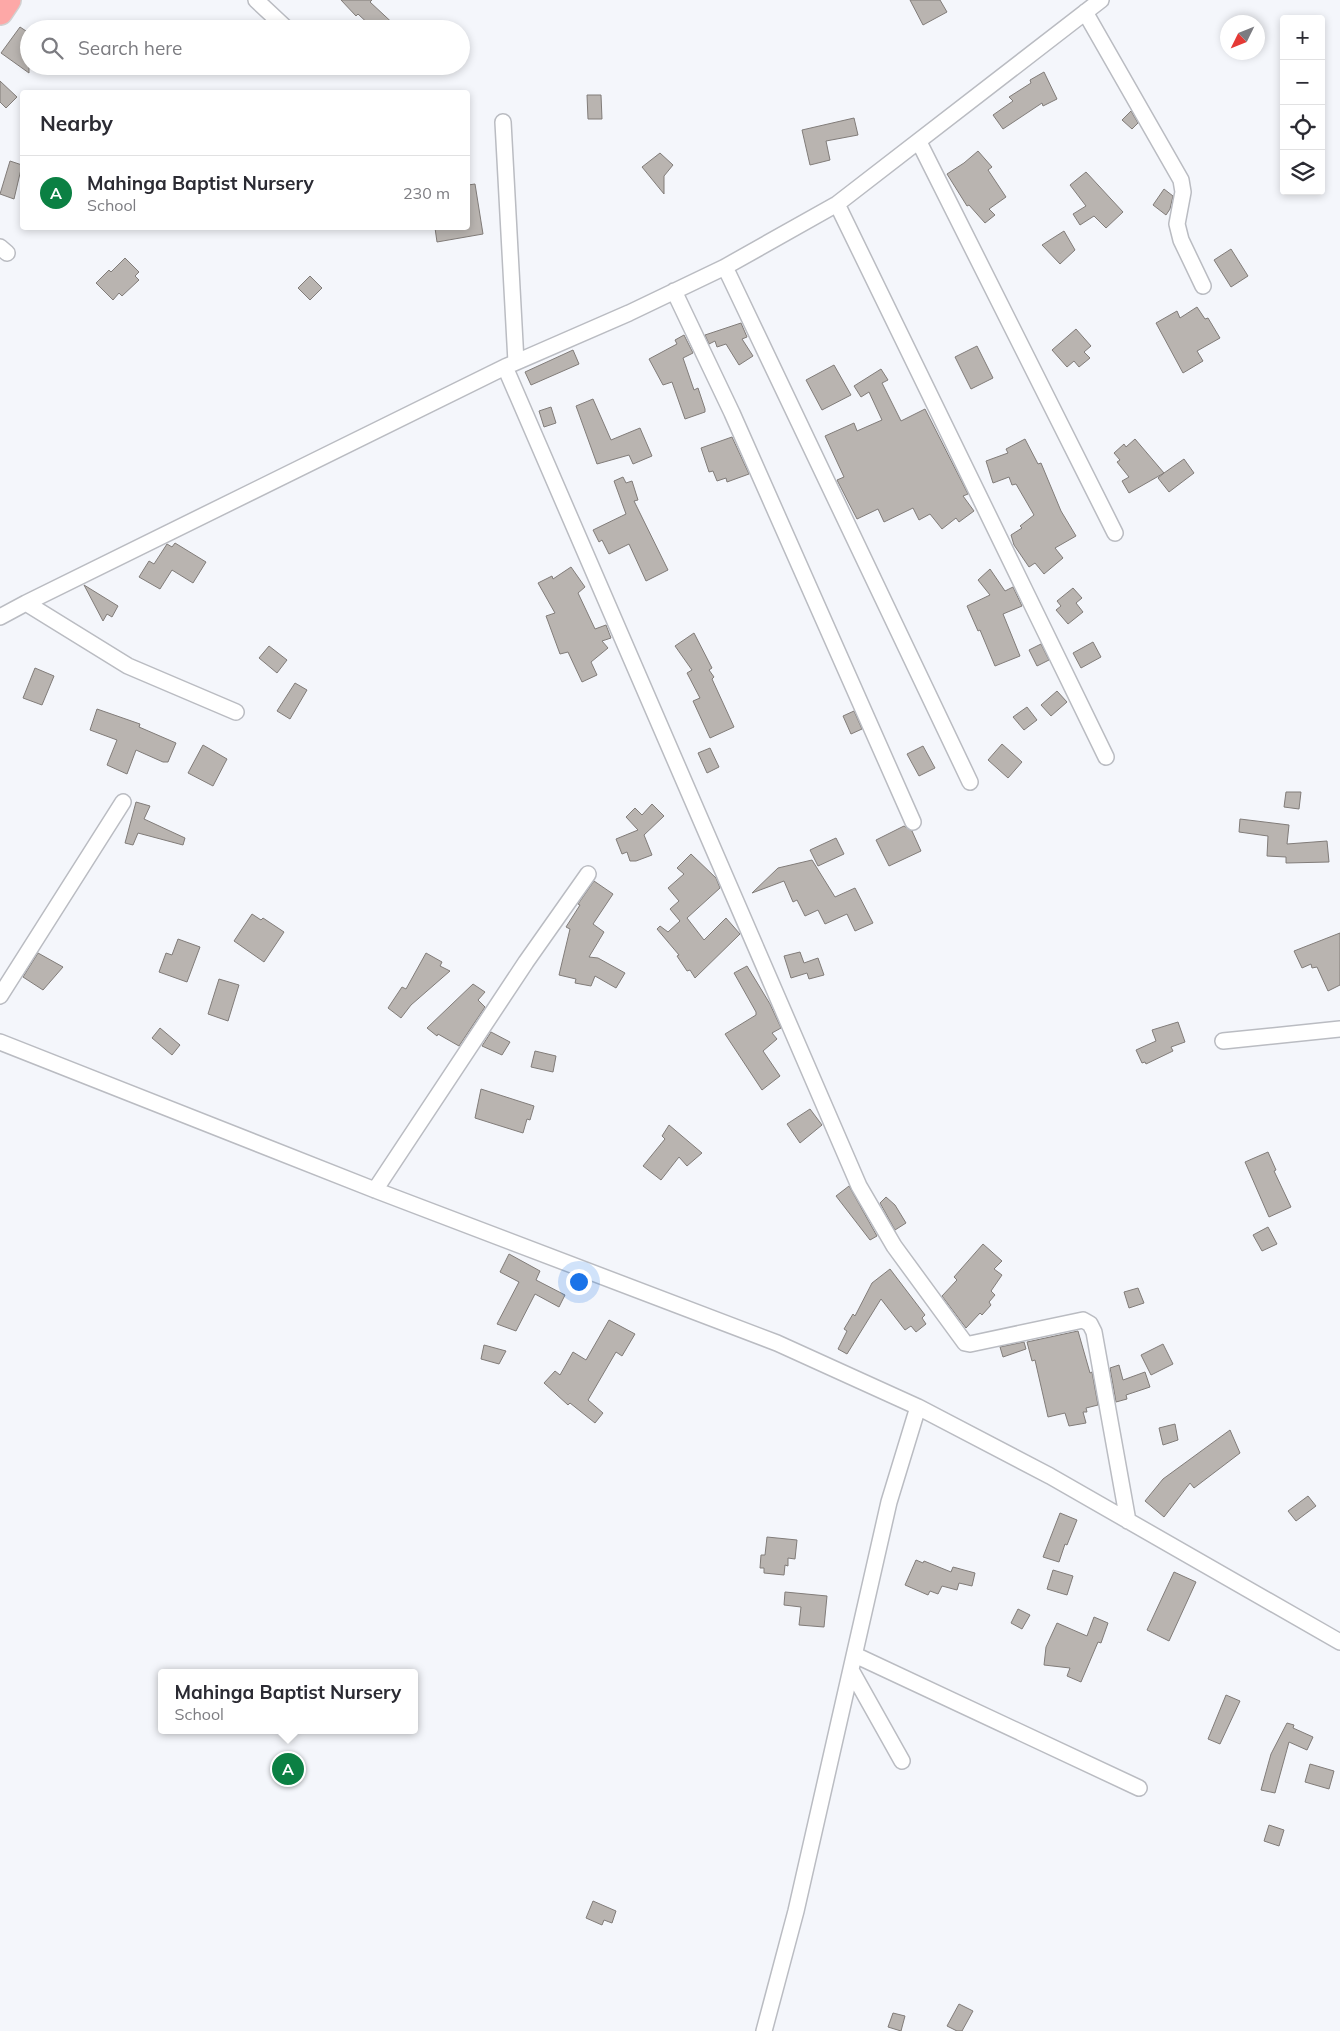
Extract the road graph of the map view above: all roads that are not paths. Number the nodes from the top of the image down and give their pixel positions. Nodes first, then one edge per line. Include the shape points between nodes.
1 (8, 0) edge
2 (256, 0) edge
3 (1101, 0) edge
4 (0, 12) edge
5 (1085, 12) junction
6 (277, 20) edge
7 (503, 122) dead end
8 (919, 142) junction
9 (837, 204) junction
10 (725, 267) junction
11 (1203, 286) dead end
12 (674, 291) junction
13 (511, 365) junction
14 (1115, 533) dead end
15 (26, 603) junction
16 (0, 618) edge
17 (236, 712) dead end
18 (1106, 757) dead end
19 (970, 782) dead end
20 (123, 802) dead end
21 (913, 822) dead end
22 (588, 874) dead end
23 (0, 996) edge
24 (1340, 1029) edge
25 (1223, 1041) dead end
26 (0, 1042) edge
27 (374, 1190) junction
28 (918, 1407) junction
29 (1128, 1521) junction
30 (1340, 1642) edge
31 (853, 1662) junction
32 (902, 1761) dead end
33 (1139, 1788) dead end
34 (764, 2031) edge

1 - 4 main road
2 - 6 street
3 - 5 street
5 - 8 street
5 - 11 street via 1181,180 1183,192 1177,224
7 - 13 street
8 - 9 street
8 - 14 street
9 - 10 street
9 - 18 street
10 - 12 street
10 - 19 street
12 - 13 street
12 - 21 street via 736,422
13 - 15 street
13 - 29 street via 859,1186 894,1246 965,1343 1083,1320 1090,1324
15 - 16 street
15 - 17 street via 128,666
20 - 23 street
22 - 27 street
24 - 25 street
26 - 27 street
27 - 28 street via 777,1343
28 - 29 street
28 - 31 street via 889,1502
29 - 30 street
31 - 32 street
31 - 33 street
31 - 34 street via 796,1912

